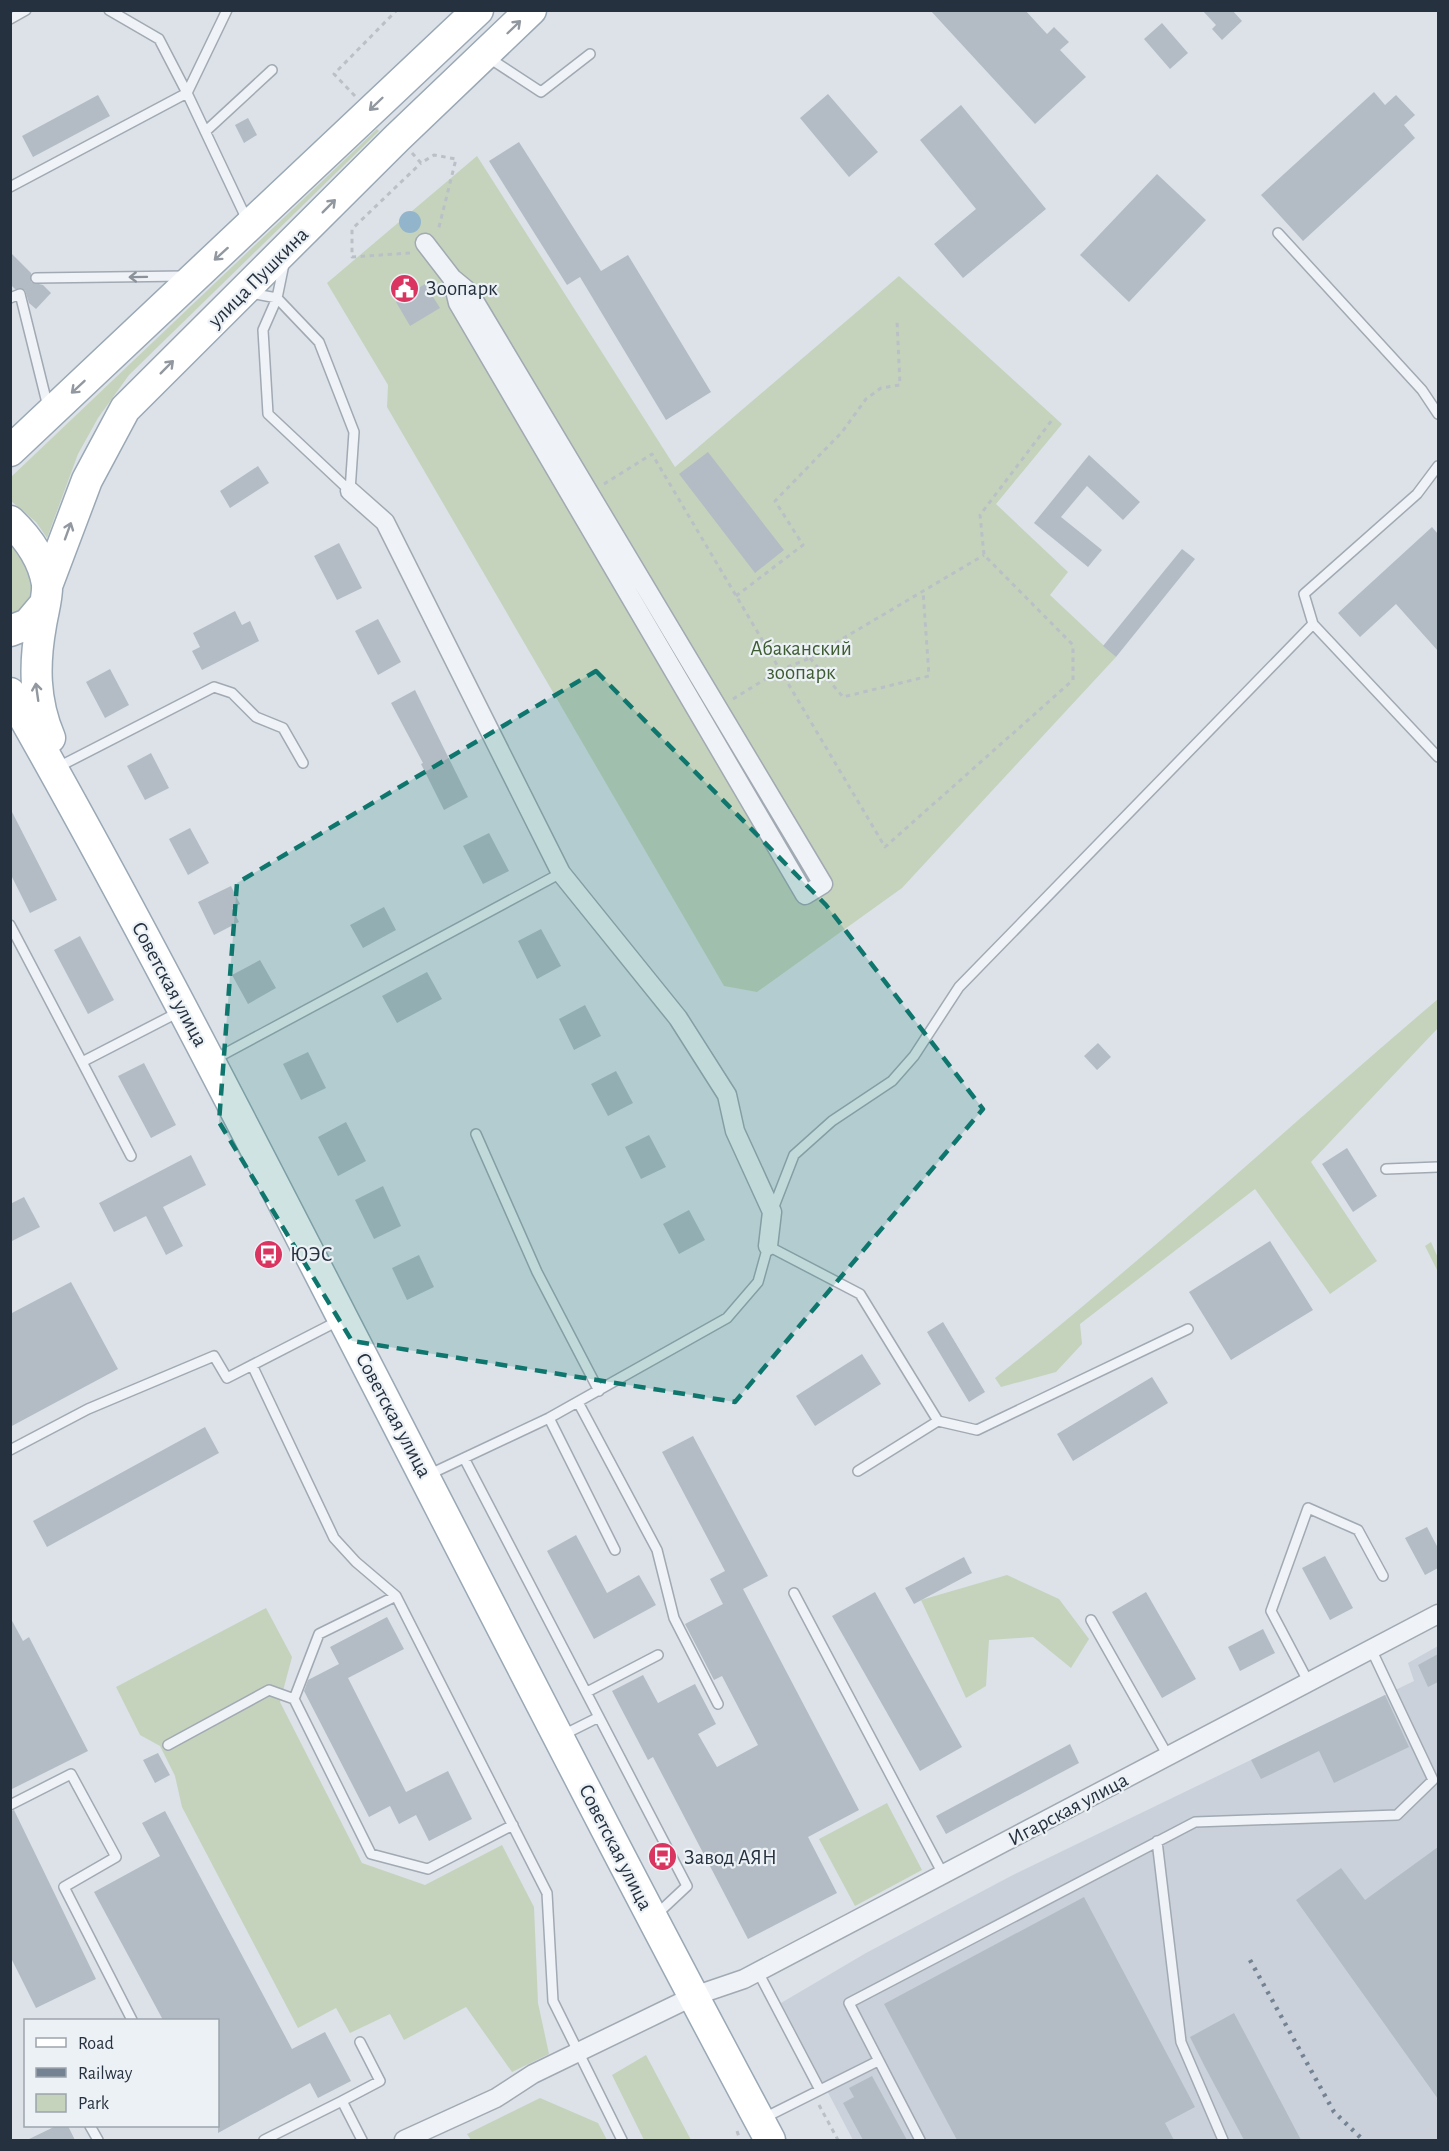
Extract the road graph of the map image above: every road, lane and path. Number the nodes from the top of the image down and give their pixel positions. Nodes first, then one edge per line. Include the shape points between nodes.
1 (26, 10) edge
2 (109, 10) edge
3 (227, 10) edge
4 (397, 10) edge
5 (477, 10) edge
6 (531, 10) edge
7 (10, 19) edge
8 (590, 54) dead end
9 (484, 55) junction
10 (272, 70) dead end
11 (187, 93) junction
12 (355, 96) dead end
13 (206, 131) junction
14 (412, 153) dead end
15 (421, 163) junction
16 (10, 188) edge
17 (250, 227) junction
18 (1278, 233) dead end
19 (424, 243) junction
20 (287, 248) junction
21 (196, 276) junction
22 (36, 278) dead end
23 (452, 278) junction
24 (243, 292) junction
25 (10, 298) edge
26 (277, 298) junction
27 (897, 321) dead end
28 (50, 414) junction
29 (1438, 414) edge
30 (1052, 420) dead end
31 (10, 441) edge
32 (10, 451) edge
33 (1438, 466) edge
34 (350, 491) junction
35 (590, 493) junction
36 (10, 521) edge
37 (984, 555) junction
38 (923, 591) junction
39 (46, 596) junction
40 (736, 596) junction
41 (1313, 624) junction
42 (10, 631) edge
43 (810, 658) junction
44 (780, 670) junction
45 (10, 693) edge
46 (718, 708) junction
47 (1438, 757) edge
48 (303, 762) dead end
49 (62, 765) junction
50 (86, 825) junction
51 (561, 873) junction
52 (10, 925) edge
53 (184, 1010) junction
54 (211, 1061) junction
55 (82, 1062) junction
56 (476, 1134) dead end
57 (131, 1156) dead end
58 (1438, 1167) edge
59 (1386, 1170) dead end
60 (772, 1212) junction
61 (768, 1245) junction
62 (343, 1318) junction
63 (1188, 1329) dead end
64 (252, 1365) junction
65 (599, 1390) junction
66 (579, 1404) junction
67 (549, 1419) junction
68 (938, 1420) junction
69 (10, 1450) edge
70 (464, 1458) junction
71 (858, 1471) dead end
72 (426, 1476) junction
73 (615, 1550) dead end
74 (1383, 1576) dead end
75 (794, 1593) dead end
76 (396, 1596) junction
77 (1438, 1614) edge
78 (1091, 1620) dead end
79 (1372, 1650) junction
80 (658, 1655) dead end
81 (1309, 1683) junction
82 (587, 1692) junction
83 (294, 1699) junction
84 (718, 1704) dead end
85 (599, 1717) junction
86 (560, 1737) junction
87 (168, 1745) dead end
88 (1168, 1756) junction
89 (10, 1805) edge
90 (513, 1825) junction
91 (1158, 1841) junction
92 (942, 1875) junction
93 (652, 1918) junction
94 (758, 1972) junction
95 (694, 1996) junction
96 (131, 2019) edge
97 (360, 2042) dead end
98 (578, 2053) junction
99 (878, 2061) junction
100 (820, 2090) junction
101 (342, 2101) junction
102 (765, 2131) edge
103 (264, 2140) edge
104 (362, 2140) edge
105 (404, 2140) edge
106 (622, 2140) edge
107 (920, 2140) edge
108 (1223, 2140) edge

1 - 7 lane
2 - 11 lane via 159,39
3 - 11 lane
4 - 12 path via 334,74
5 -> 17 main road, улица Пушкина
9 -> 6 main road, улица Пушкина
8 - 9 lane via 541,92
20 -> 9 main road, улица Пушкина
10 - 13 lane
11 - 13 lane
11 - 16 lane
13 - 17 lane
14 - 15 path
15 - 19 path via 434,155 456,159 440,230
15 - 19 path via 352,230 351,257 412,253
17 -> 21 main road, улица Пушкина
18 - 29 lane via 1422,390
19 - 23 street
20 - 24 main road, улица Пушкина
20 - 26 lane
21 -> 22 lane
21 -> 28 main road, улица Пушкина
23 - 35 street via 469,292
23 - 46 street via 458,303 805,895 823,884
24 - 26 lane
39 -> 24 main road, улица Пушкина via 87,480 125,409
25 - 28 lane via 21,294
26 - 34 lane via 319,342 354,432
26 - 34 lane via 263,330 268,414
27 - 40 path via 900,385 881,388 866,399 842,432 775,501 803,545
28 - 31 main road
28 - 32 main road, улица Пушкина
30 - 37 path via 980,515
33 - 41 lane via 1417,494 1304,594
34 - 51 street via 385,522
35 - 40 path via 652,454
35 - 46 street
36 - 39 main road via 27,538 43,569
37 - 38 path
37 - 44 path via 1073,645 1073,680 885,847
38 - 43 path
38 - 43 path via 929,676 843,698
39 - 42 main road via 28,624
49 -> 39 main road, улица Пушкина via 40,708 36,682
40 - 44 path
41 - 47 lane
41 - 60 lane via 959,987 914,1056 892,1081 832,1120 794,1155
43 - 44 path
44 - 46 path
45 - 50 main road, Советская улица
48 - 49 lane via 283,728 256,717 232,693 214,687
49 - 50 main road, улица Пушкина
50 - 53 main road, Советская улица
51 - 54 lane
51 - 60 street via 678,1018 727,1095 735,1131
52 - 55 lane
53 - 54 main road, Советская улица
53 - 55 lane
54 - 62 main road, Советская улица
55 - 57 lane
56 - 65 lane via 537,1272
58 - 59 lane
60 - 61 street
61 - 65 lane via 758,1282 727,1318
61 - 68 lane via 861,1294
62 - 64 lane
62 - 72 main road, Советская улица
63 - 68 lane via 977,1430
64 - 69 lane via 227,1378 214,1356 88,1409
64 - 76 lane via 334,1538
65 - 66 lane
66 - 67 lane
66 - 84 lane via 657,1550 674,1618
67 - 70 lane
67 - 73 lane
68 - 71 lane
70 - 72 lane
70 - 82 lane
72 - 86 main road, Советская улица
74 - 81 lane via 1358,1530 1308,1508 1271,1611
75 - 92 lane
76 - 83 lane via 319,1634
76 - 90 lane
77 - 79 street, Игарская улица
78 - 88 lane
79 - 81 street, Игарская улица
79 - 91 lane via 1433,1780 1397,1815 1195,1822
80 - 82 lane
81 - 88 street, Игарская улица
82 - 85 lane
83 - 87 lane via 269,1690
83 - 90 lane via 371,1854 428,1869
85 - 86 lane
85 - 93 lane via 687,1886
86 - 93 main road, Советская улица
88 - 92 street, Игарская улица
89 - 96 lane via 71,1774 116,1857 64,1887
90 - 98 lane via 547,1893 553,2001
91 - 99 lane via 849,2003
91 - 108 lane via 1181,2042
92 - 94 street, Игарская улица
93 - 95 main road, Советская улица
94 - 95 street, Игарская улица
94 - 100 lane
95 - 98 street, Игарская улица
95 - 102 main road, Советская улица
97 - 101 lane via 380,2081
98 - 105 street, Игарская улица via 533,2074 496,2098
98 - 106 lane
99 - 100 lane
99 - 107 lane
100 - 102 lane
101 - 103 lane
101 - 104 lane

